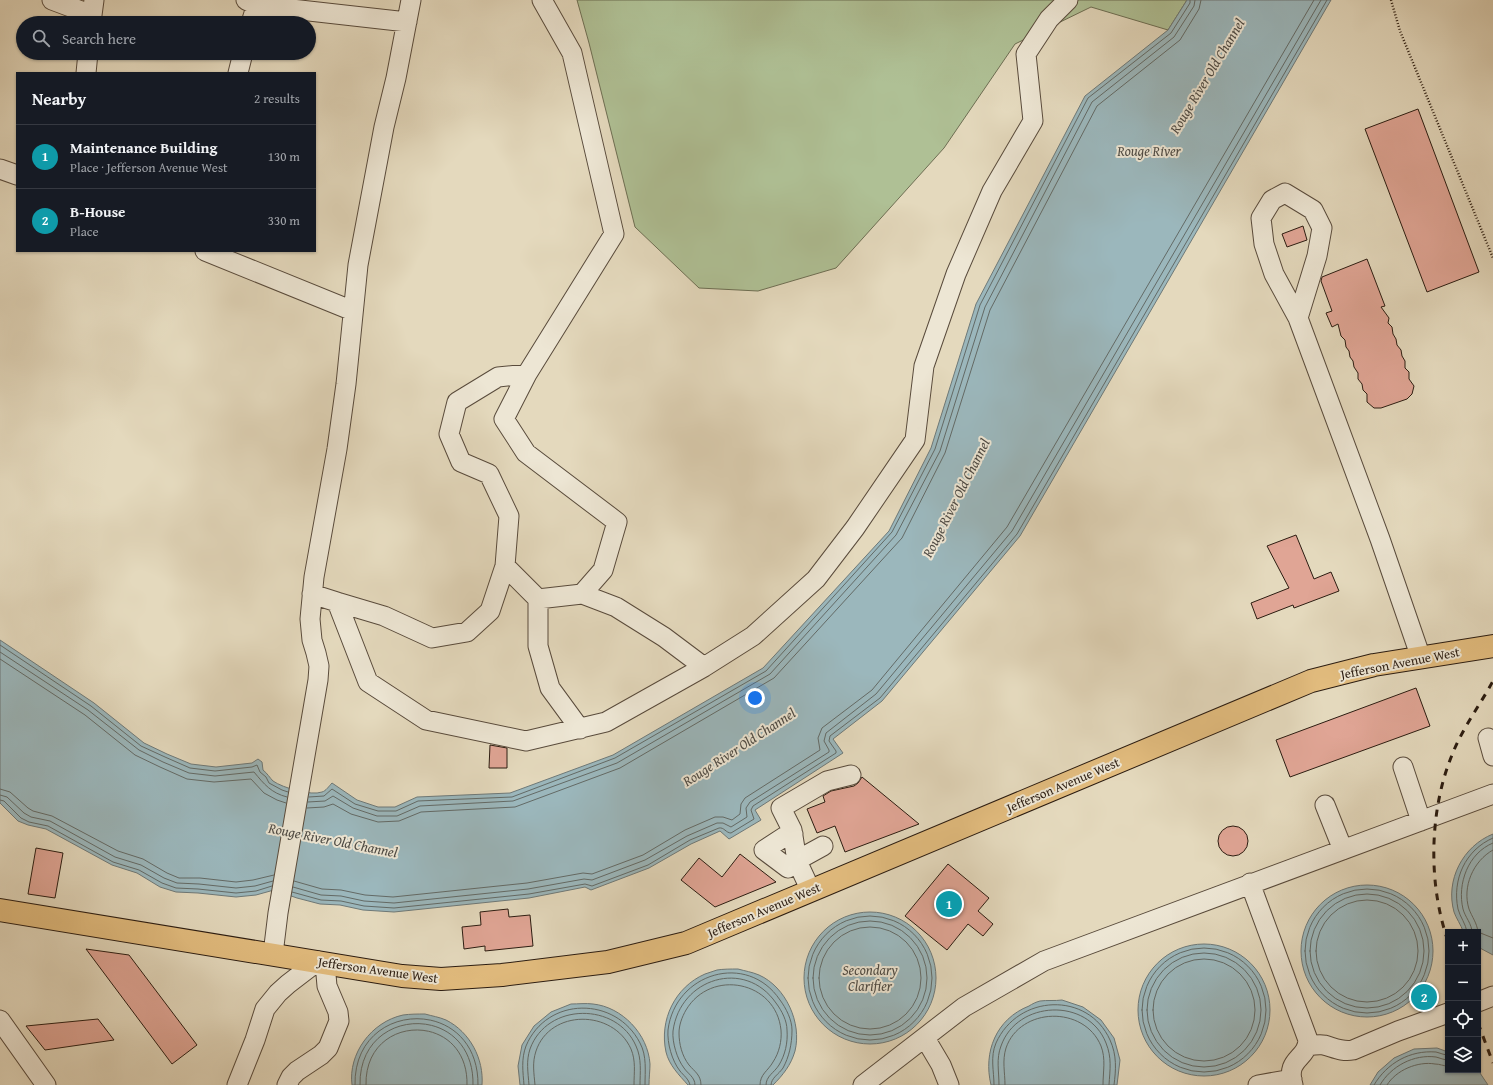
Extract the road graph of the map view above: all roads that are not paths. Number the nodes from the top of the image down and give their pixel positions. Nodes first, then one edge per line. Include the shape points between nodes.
1 (52, 0) edge
2 (411, 0) edge
3 (542, 0) edge
4 (1068, 0) edge
5 (253, 2) edge
6 (93, 13) edge
7 (252, 16) edge
8 (407, 22) junction
9 (87, 60) edge
10 (241, 60) edge
11 (86, 72) edge
12 (238, 72) edge
13 (0, 169) edge
14 (16, 176) edge
15 (207, 252) edge
16 (353, 311) junction
17 (1298, 318) junction
18 (526, 374) junction
19 (505, 566) junction
20 (312, 594) junction
21 (582, 594) junction
22 (538, 599) junction
23 (337, 602) junction
24 (1493, 646) edge
25 (1421, 658) junction
26 (704, 667) junction
27 (580, 728) junction
28 (1488, 738) dead end
29 (1493, 756) edge
30 (1403, 767) dead end
31 (851, 774) dead end
32 (1493, 794) edge
33 (1325, 805) dead end
34 (1421, 821) junction
35 (793, 834) junction
36 (823, 846) dead end
37 (1342, 850) junction
38 (796, 862) junction
39 (1250, 883) junction
40 (811, 890) junction
41 (0, 910) edge
42 (273, 954) junction
43 (322, 962) junction
44 (1493, 996) edge
45 (1480, 1001) edge
46 (1445, 1014) edge
47 (0, 1020) edge
48 (925, 1038) junction
49 (1307, 1046) junction
50 (1292, 1082) edge
51 (46, 1085) edge
52 (237, 1085) edge
53 (287, 1085) edge
54 (863, 1085) edge
55 (950, 1085) edge
56 (1258, 1085) edge

1 - 6 street
2 - 8 street
3 - 18 street via 572,53 614,234
4 - 26 street via 1049,19 1026,54 1034,120 992,191 956,274 924,366 915,440 855,528 816,579 753,636
5 - 7 street
5 - 8 street
8 - 16 street via 358,265
9 - 11 street
10 - 12 street
13 - 14 street
15 - 16 street
16 - 20 street via 337,449
17 - 17 street via 1274,274 1264,244 1262,218 1272,200 1285,193 1313,210 1322,228 1317,256
17 - 25 street
18 - 19 street via 498,377 457,402 449,434 461,462 489,474 509,516
18 - 21 street via 504,419 526,453 616,522 603,570
19 - 22 street
19 - 23 street via 490,611 467,632 432,638 384,616
20 - 23 street
20 - 42 street via 312,640 319,666
21 - 22 street
21 - 26 street via 616,607 664,637
22 - 27 street via 538,646 550,688
23 - 27 street via 368,682 426,720 526,741
24 - 25 main road, Jefferson Avenue West
25 - 40 main road, Jefferson Avenue West via 1374,665 1311,681
26 - 27 street via 606,722
28 - 29 street
30 - 34 street
31 - 35 street via 828,781 781,808
32 - 34 street
33 - 37 street
34 - 37 street
35 - 38 street
35 - 38 street via 764,850 788,868
36 - 38 street
37 - 39 street
38 - 40 street
39 - 48 street via 1044,961 964,1007
39 - 49 street via 1306,1034
40 - 43 main road, Jefferson Avenue West via 686,943 608,962 502,975 442,979 402,976
41 - 42 main road, Jefferson Avenue West
42 - 43 main road, Jefferson Avenue West
43 - 52 street via 278,993 265,1009
43 - 53 street via 339,1021 328,1048 297,1071
44 - 45 street
46 - 49 street via 1346,1052 1324,1045
47 - 51 street
48 - 54 street
48 - 55 street
49 - 50 street via 1293,1064 1290,1075
50 - 56 street

